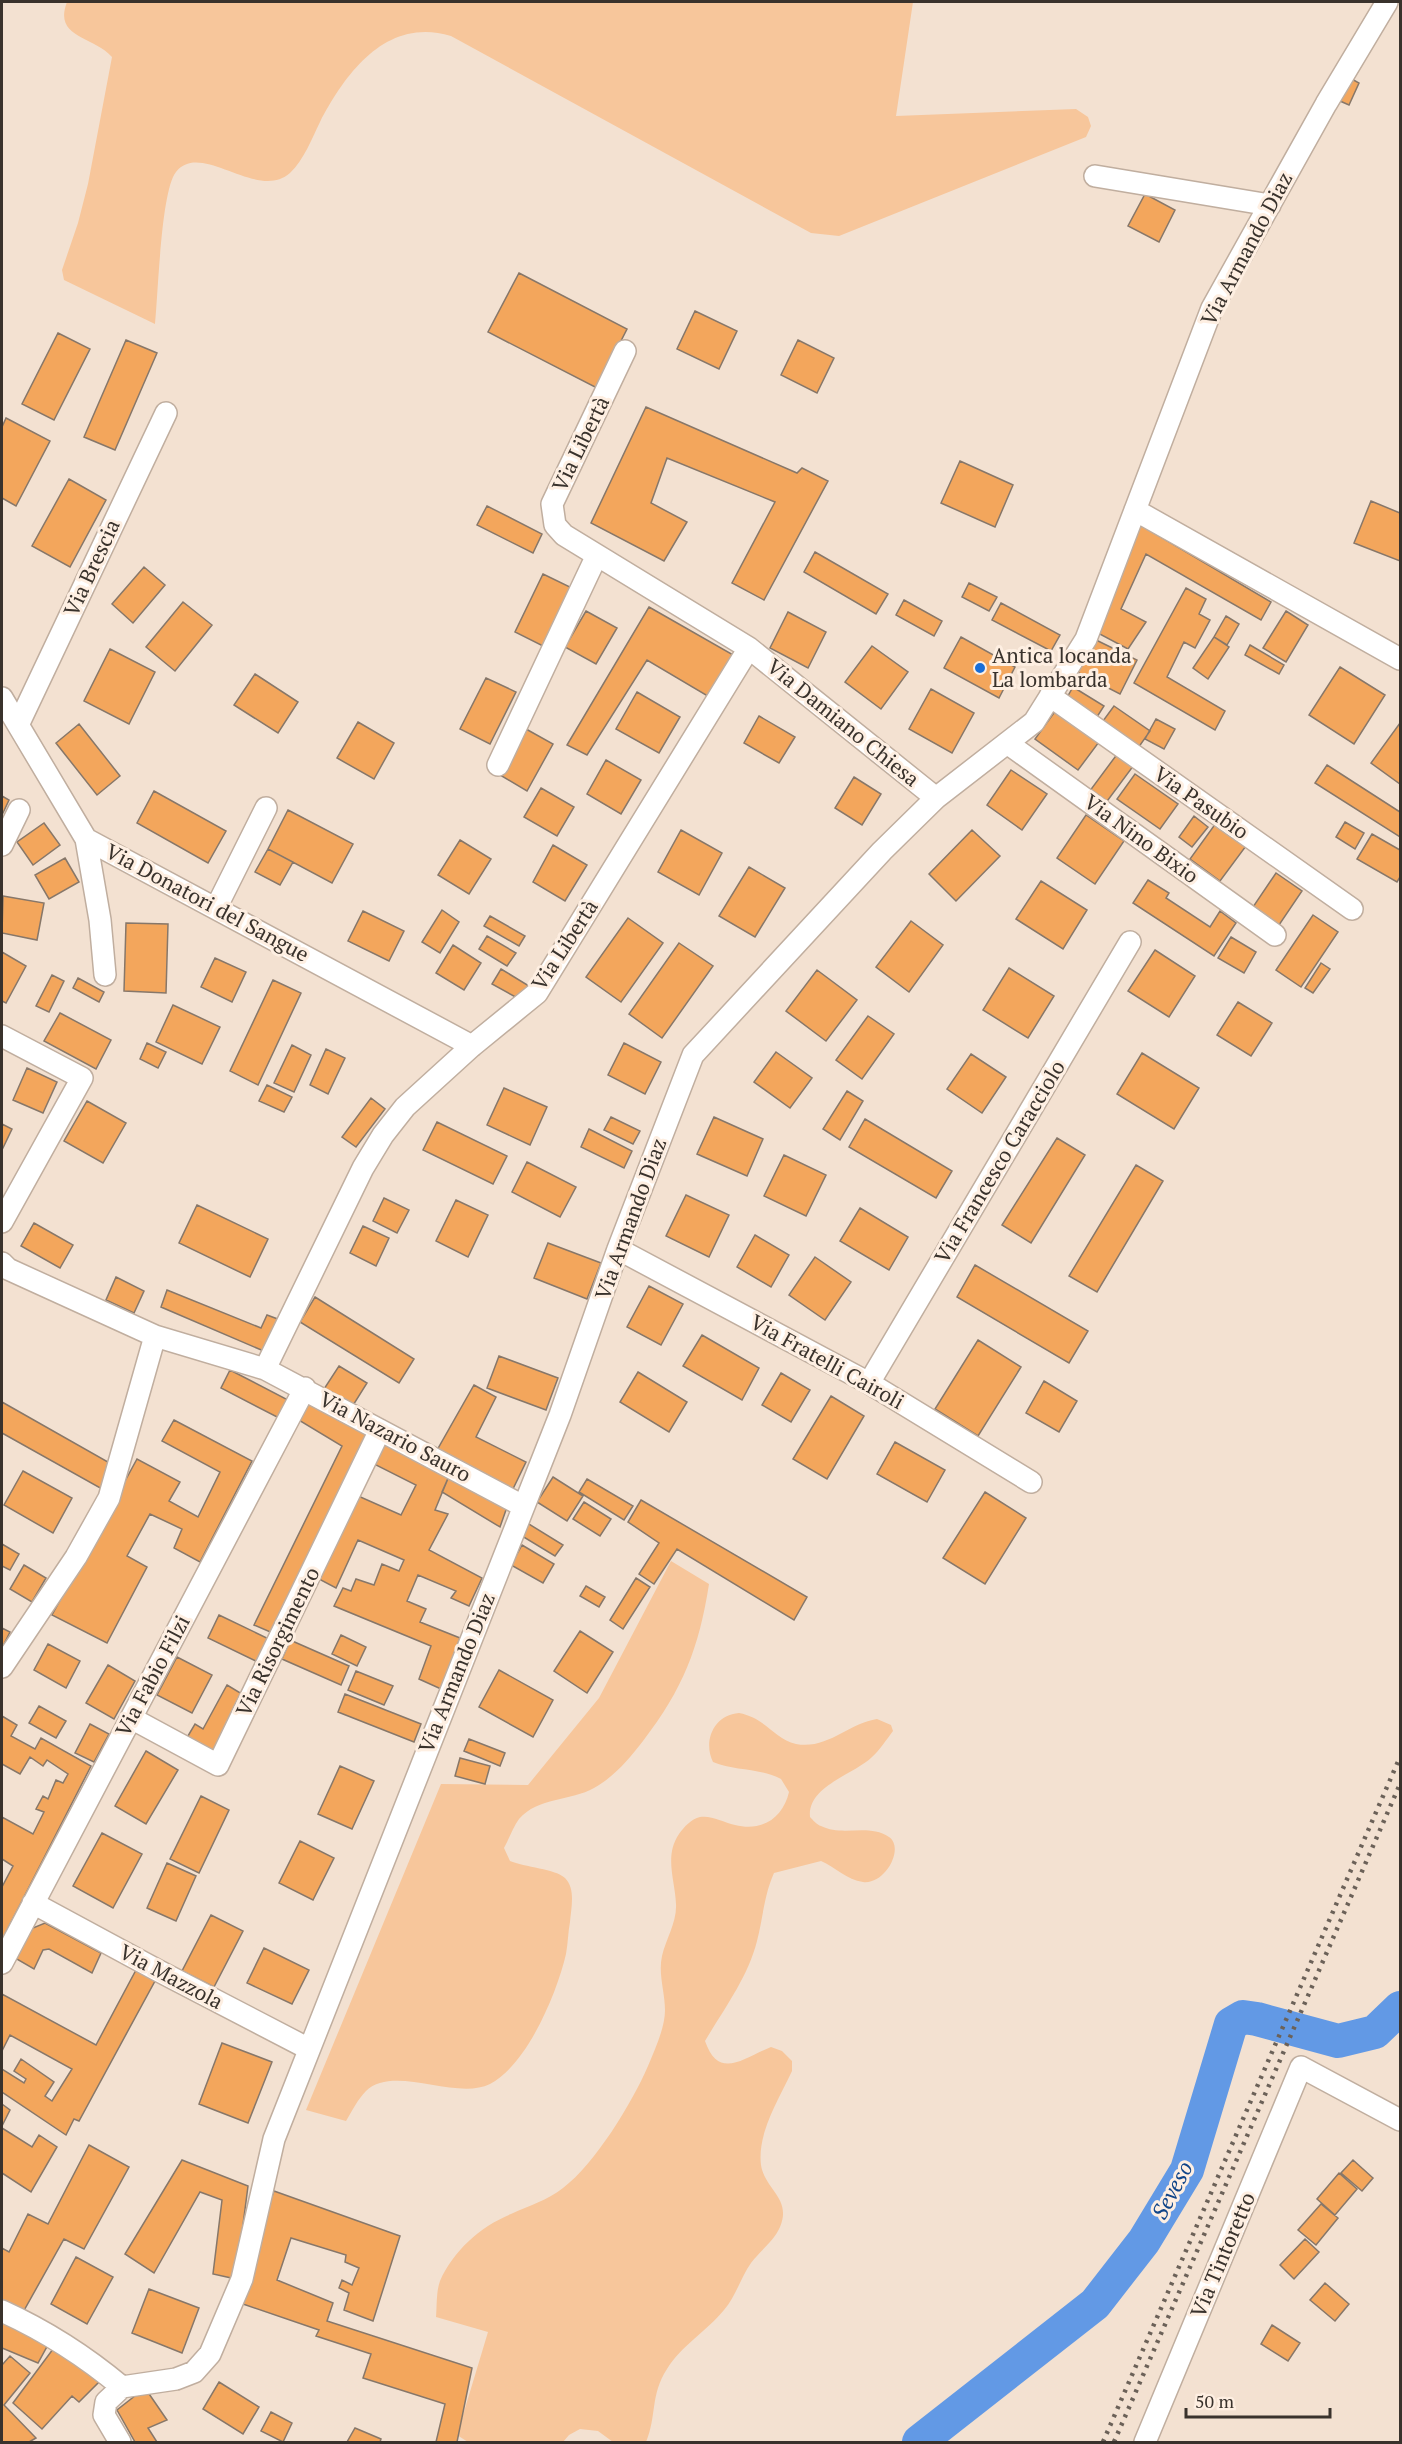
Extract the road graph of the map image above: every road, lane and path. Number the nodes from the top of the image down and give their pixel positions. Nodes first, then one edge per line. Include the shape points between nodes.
1 (1387, 2) edge
2 (1095, 176) dead end
3 (1270, 204) junction
4 (626, 351) dead end
5 (166, 413) dead end
6 (1135, 510) junction
7 (597, 555) junction
8 (749, 648) junction
9 (1401, 659) edge
10 (1050, 696) junction
11 (2, 698) edge
12 (19, 723) junction
13 (1007, 743) junction
14 (498, 765) dead end
15 (936, 798) junction
16 (266, 807) dead end
17 (19, 810) dead end
18 (86, 838) junction
19 (2, 845) edge
20 (216, 908) junction
21 (1352, 909) dead end
22 (1275, 935) dead end
23 (1130, 942) dead end
24 (105, 975) dead end
25 (2, 1036) edge
26 (472, 1046) junction
27 (2, 1222) edge
28 (618, 1249) junction
29 (5, 1266) edge
30 (155, 1336) junction
31 (265, 1369) junction
32 (869, 1383) junction
33 (304, 1388) junction
34 (380, 1430) junction
35 (1031, 1482) dead end
36 (524, 1506) junction
37 (2, 1667) edge
38 (131, 1718) junction
39 (33, 1903) junction
40 (2, 1963) edge
41 (309, 2049) junction
42 (1401, 2120) edge
43 (2, 2311) edge
44 (122, 2387) junction
45 (120, 2442) edge
46 (1145, 2442) edge

1 - 3 street, Via Armando Diaz
2 - 3 street
3 - 6 street, Via Armando Diaz via 1212,308
4 - 7 street, Via Libertà via 552,504 555,525
5 - 12 street, Via Brescia
6 - 9 street
6 - 10 street, Via Armando Diaz via 1086,639
7 - 8 street, Via Libertà
7 - 14 street
8 - 15 street, Via Damiano Chiesa
8 - 26 street, Via Libertà via 537,993
10 - 13 street, Via Armando Diaz via 1034,722
10 - 21 street, Via Pasubio
11 - 12 street, Via Donatori del Sangue
12 - 18 street, Via Donatori del Sangue
13 - 15 street, Via Armando Diaz
13 - 22 street, Via Nino Bixio
15 - 28 street, Via Armando Diaz via 693,1055
16 - 20 street
17 - 19 street
18 - 20 street, Via Donatori del Sangue
18 - 24 street
20 - 26 street, Via Donatori del Sangue
23 - 32 street, Via Francesco Caracciolo
25 - 27 street via 82,1078
26 - 31 street, Via Libertà via 405,1107 383,1135
28 - 32 street, Via Fratelli Cairoli
28 - 36 street, Via Armando Diaz
29 - 30 street, Via Nazario Sauro
30 - 31 street, Via Nazario Sauro
30 - 37 street via 110,1498 76,1557
31 - 33 street, Via Nazario Sauro
32 - 35 street, Via Fratelli Cairoli
33 - 34 street, Via Nazario Sauro
33 - 38 street, Via Fabio Filzi
34 - 36 street, Via Nazario Sauro
34 - 38 street, Via Risorgimento via 218,1765
36 - 41 street, Via Armando Diaz
38 - 39 street, Via Fabio Filzi
39 - 40 street, Via Fabio Filzi
39 - 41 street, Via Mazzola
41 - 44 street, Via Armando Diaz via 274,2139 242,2279 210,2354 194,2372 176,2379
42 - 46 street, Via Tintoretto via 1300,2067
43 - 44 street via 88,2358
44 - 45 street via 106,2402 104,2415

